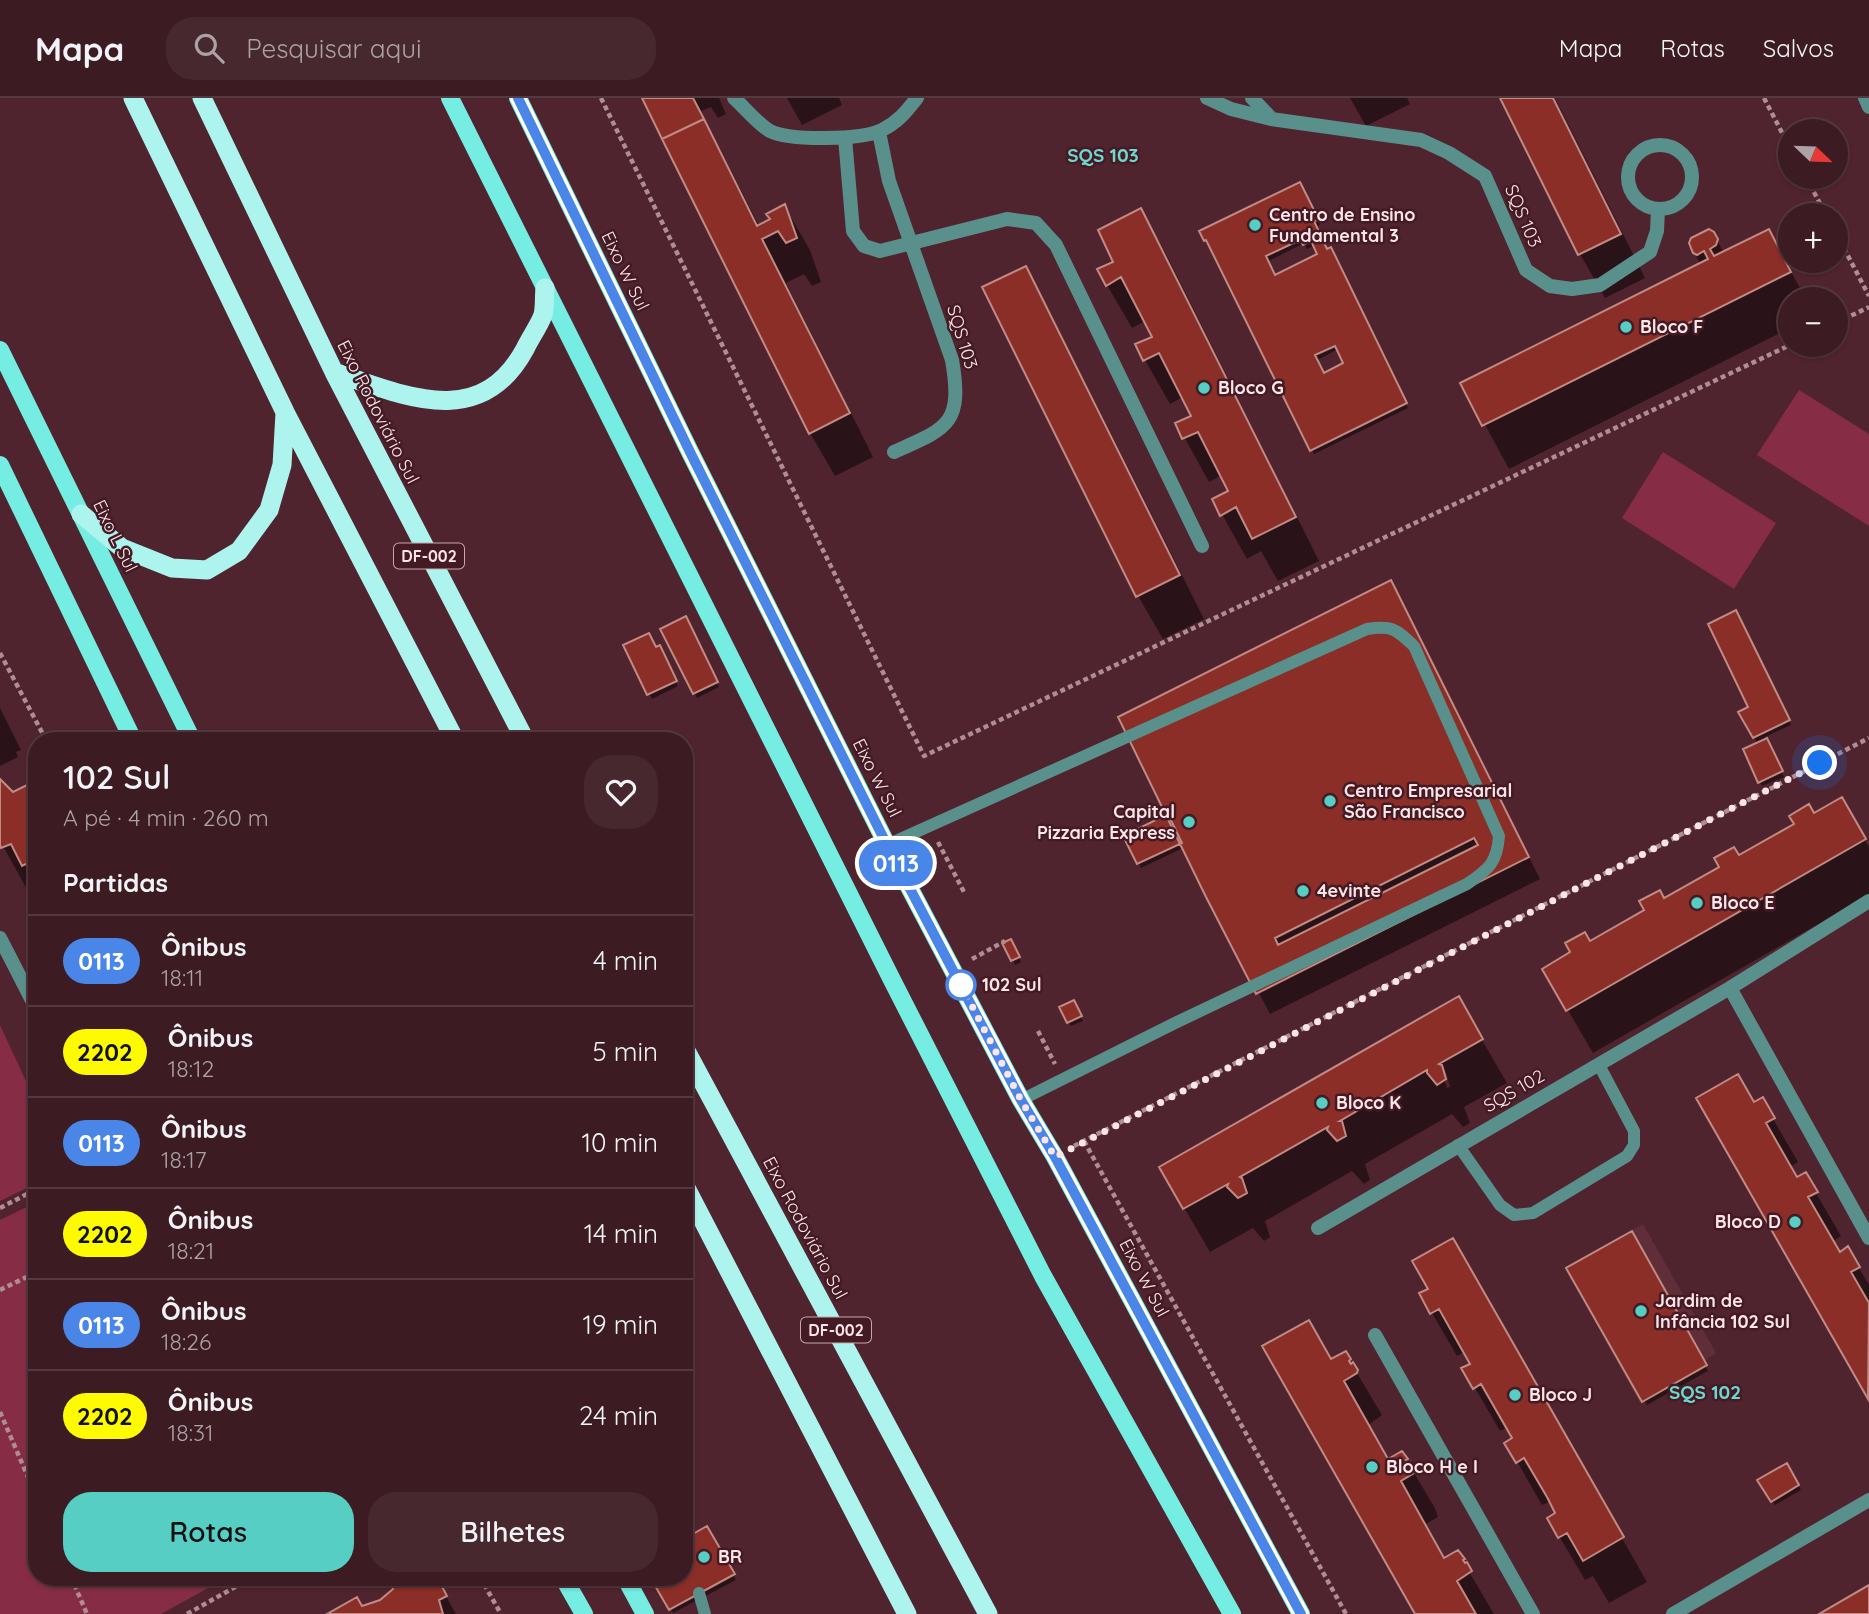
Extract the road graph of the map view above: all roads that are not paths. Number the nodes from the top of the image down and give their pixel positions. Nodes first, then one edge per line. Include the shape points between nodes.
1 (134, 98) edge
2 (202, 98) edge
3 (450, 98) edge
4 (517, 98) edge
5 (734, 98) edge
6 (917, 98) edge
7 (1207, 98) edge
8 (1252, 98) edge
9 (1865, 98) edge
10 (1869, 107) edge
11 (1272, 119) junction
12 (879, 132) junction
13 (845, 138) junction
14 (1658, 209) junction
15 (911, 245) junction
16 (545, 288) junction
17 (0, 350) edge
18 (334, 372) junction
19 (285, 412) junction
20 (894, 452) dead end
21 (0, 465) edge
22 (81, 514) junction
23 (1202, 546) dead end
24 (129, 732) edge
25 (188, 732) edge
26 (451, 732) edge
27 (521, 732) edge
28 (887, 845) junction
29 (1869, 901) edge
30 (0, 938) edge
31 (1730, 988) junction
32 (28, 992) edge
33 (693, 1063) edge
34 (1599, 1065) junction
35 (1021, 1100) junction
36 (1458, 1145) junction
37 (693, 1201) edge
38 (1318, 1228) dead end
39 (1869, 1238) edge
40 (1375, 1335) dead end
41 (1869, 1500) edge
42 (568, 1586) edge
43 (630, 1586) edge
44 (699, 1593) dead end
45 (584, 1614) edge
46 (645, 1614) edge
47 (705, 1614) edge
48 (907, 1614) edge
49 (988, 1614) edge
50 (1232, 1614) edge
51 (1301, 1614) edge
52 (1533, 1614) edge
53 (1673, 1614) edge

1 - 19 highway, DF-002
2 - 18 highway, Eixo Rodoviário Sul / DF-002
3 - 16 main road
4 - 28 main road, Eixo W Sul
5 - 13 street via 770,131
6 - 12 street via 900,119
7 - 11 street, SQS 103
8 - 11 street
9 - 10 street
11 - 14 street, SQS 103 via 1421,140 1449,153 1485,176 1526,270 1550,286 1600,285 1650,252
12 - 13 street
12 - 15 street, SQS 103 via 889,181
13 - 15 street via 853,231 864,246 880,251
14 - 14 street via 1677,205 1690,191 1693,173 1685,156 1669,146 1650,147 1637,154 1630,166 1628,181 1633,195
15 - 20 street, SQS 103 via 951,360 956,385 954,413 936,434
15 - 23 street via 1007,219 1036,223 1056,244
16 - 18 highway via 543,314 518,361 492,388 458,402 412,398
16 - 50 main road via 1043,1276
17 - 22 main road, Eixo L Sul
18 - 27 highway, Eixo Rodoviário Sul / DF-002
19 - 22 highway via 282,465 269,510 239,551 208,570 172,568 122,548
19 - 26 highway, DF-002
21 - 24 main road
22 - 25 main road, Eixo L Sul
28 - 35 main road, Eixo W Sul
28 - 35 lane via 1367,629 1385,626 1414,646 1499,836 1498,854 1487,870 1467,884
29 - 31 street, SQS 102
30 - 32 street
31 - 34 street, SQS 102
31 - 39 street
33 - 49 highway, Eixo Rodoviário Sul / DF-002
34 - 36 street, SQS 102
34 - 36 lane via 1634,1131 1634,1145 1627,1156 1533,1213 1514,1216 1500,1205
35 - 51 main road, Eixo W Sul
36 - 38 street, SQS 102
37 - 48 highway
40 - 52 street
41 - 53 street
42 - 45 main road
43 - 46 main road
44 - 47 lane

